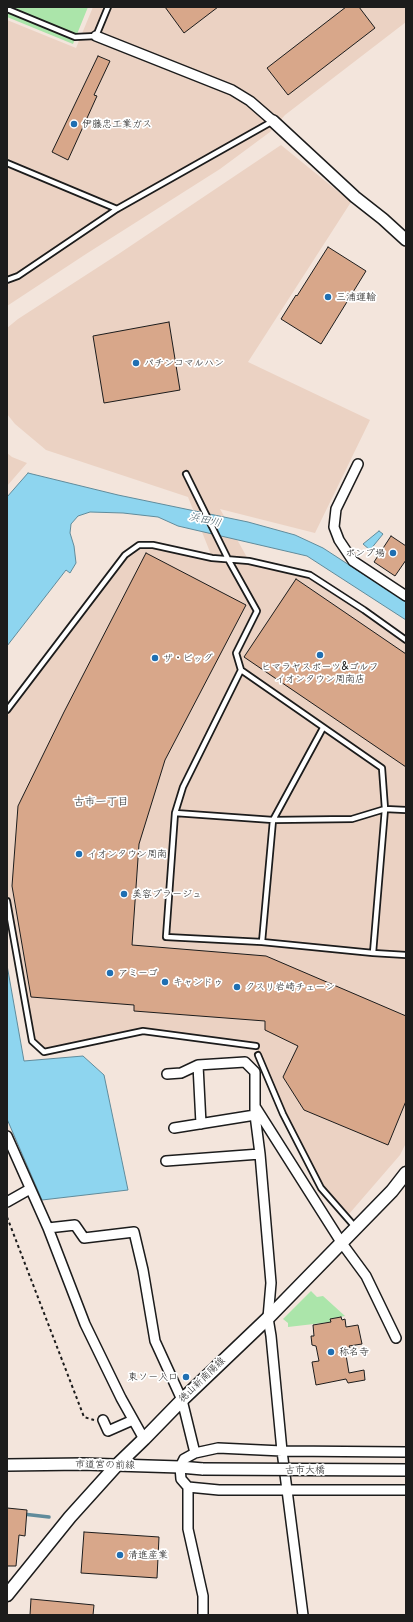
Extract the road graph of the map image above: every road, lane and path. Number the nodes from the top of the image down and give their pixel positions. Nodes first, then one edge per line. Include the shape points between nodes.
1 (108, 7) edge
2 (7, 9) edge
3 (96, 36) junction
4 (272, 121) junction
5 (7, 163) edge
6 (117, 209) junction
7 (406, 240) edge
8 (7, 280) edge
9 (358, 464) dead end
10 (186, 474) dead end
11 (228, 559) junction
12 (406, 596) edge
13 (406, 640) edge
14 (241, 670) junction
15 (7, 710) edge
16 (323, 728) junction
17 (386, 809) junction
18 (406, 810) edge
19 (175, 813) junction
20 (273, 820) junction
21 (7, 901) edge
22 (262, 942) junction
23 (373, 953) junction
24 (406, 955) edge
25 (256, 1046) dead end
26 (258, 1055) dead end
27 (198, 1065) junction
28 (167, 1074) dead end
29 (255, 1111) junction
30 (201, 1124) junction
31 (174, 1128) dead end
32 (7, 1136) edge
33 (260, 1154) junction
34 (166, 1161) dead end
35 (406, 1173) edge
36 (30, 1189) junction
37 (7, 1202) edge
38 (7, 1217) edge
39 (48, 1228) junction
40 (356, 1228) junction
41 (341, 1242) junction
42 (268, 1318) junction
43 (396, 1338) dead end
44 (182, 1400) junction
45 (103, 1420) joint
46 (133, 1420) junction
47 (144, 1439) junction
48 (282, 1451) junction
49 (406, 1452) edge
50 (195, 1453) junction
51 (7, 1466) edge
52 (116, 1466) junction
53 (180, 1467) junction
54 (203, 1469) joint
55 (406, 1470) edge
56 (188, 1487) junction
57 (288, 1489) junction
58 (406, 1490) edge
59 (7, 1595) edge
60 (203, 1615) edge
61 (303, 1615) edge

1 - 3 lane
2 - 3 lane via 75,37
3 - 4 street via 232,90
4 - 6 lane
4 - 7 street
5 - 6 lane
6 - 8 lane via 18,276
9 - 12 street via 336,509 334,527 353,561
10 - 11 lane
11 - 13 lane via 249,561 310,575
11 - 14 lane via 257,611 236,653
11 - 15 lane via 153,545 139,545 125,555
14 - 16 lane
14 - 19 lane via 183,787
16 - 17 lane via 382,768
16 - 20 lane
17 - 18 lane
17 - 20 lane via 352,819
17 - 23 lane
19 - 20 lane
19 - 22 lane via 166,937
20 - 22 lane
21 - 25 lane via 32,1041 44,1052 143,1031
22 - 23 lane
23 - 24 lane
26 - 40 lane via 283,1114 321,1188
27 - 28 street via 181,1073
27 - 29 street via 246,1062 255,1072
27 - 30 street
29 - 30 street
29 - 33 street
29 - 41 street
30 - 31 street
32 - 36 street
33 - 34 street
33 - 42 street via 271,1283
35 - 40 main road, 徳山新南陽線
36 - 37 street
36 - 39 street
38 - 45 path via 84,1417 96,1422
39 - 44 street via 76,1225 84,1238 134,1232 155,1341
39 - 46 street via 85,1324
40 - 41 main road, 徳山新南陽線
41 - 42 main road, 徳山新南陽線
41 - 43 street via 366,1276
42 - 44 main road, 徳山新南陽線
42 - 48 street
44 - 47 main road, 徳山新南陽線
44 - 50 street
45 - 46 street via 108,1431
46 - 47 street
47 - 52 main road, 徳山新南陽線
48 - 49 street
48 - 50 street via 218,1448
48 - 57 street
50 - 53 street via 184,1459
51 - 52 street, 市道宮の前線
52 - 53 street, 市道宮の前線
52 - 59 main road, 徳山新南陽線 via 70,1517
53 - 54 street, 市道宮の前線
53 - 56 street via 181,1479
54 - 55 street, 古市大橋, bridge
56 - 57 street via 219,1490
56 - 60 street via 188,1529 203,1596
57 - 58 street
57 - 61 street

